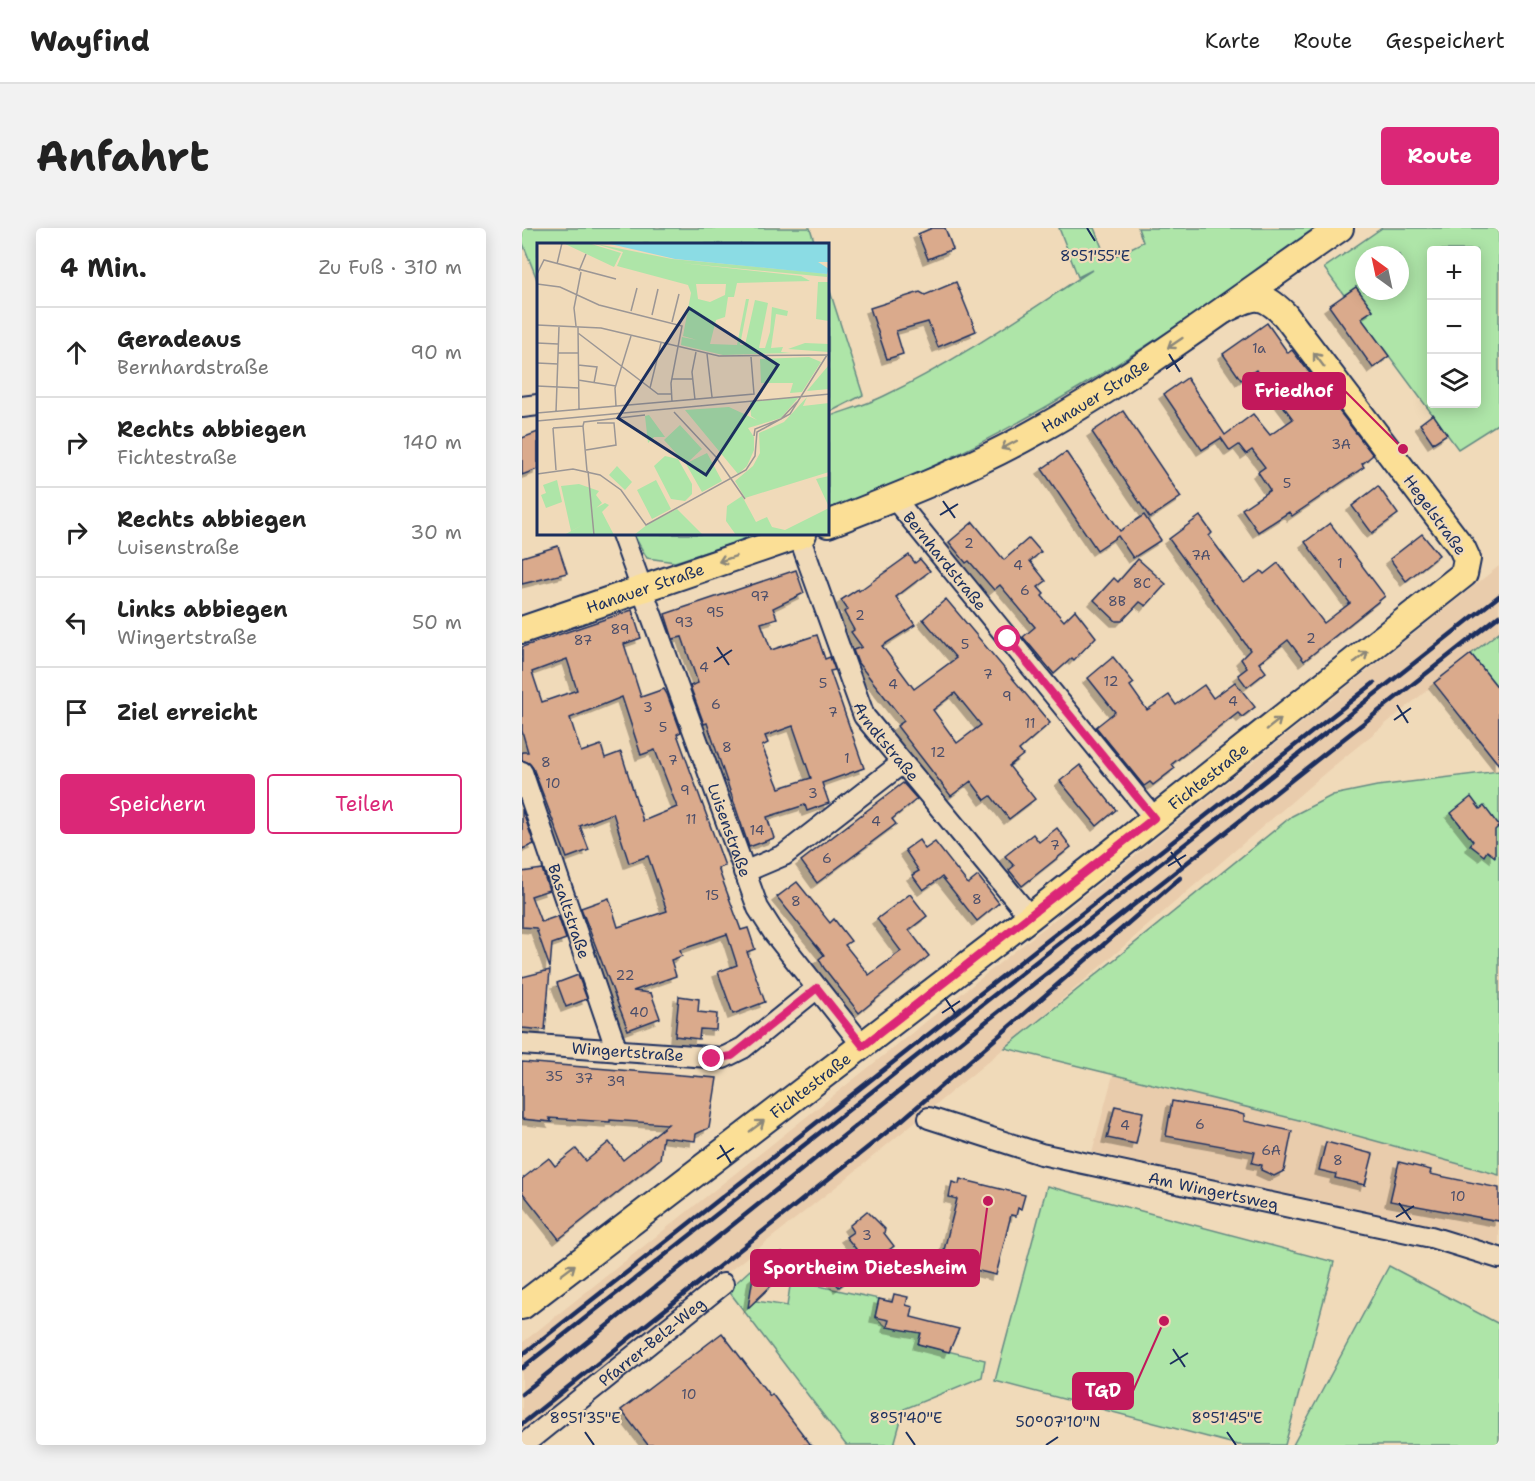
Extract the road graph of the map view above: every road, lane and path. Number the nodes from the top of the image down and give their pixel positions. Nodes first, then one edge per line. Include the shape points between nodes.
1 (1341, 228) edge
2 (1309, 250) junction
3 (1224, 310) junction
4 (1285, 315) junction
5 (537, 405) edge
6 (522, 407) edge
7 (894, 498) junction
8 (830, 523) edge
9 (623, 536) edge
10 (798, 536) edge
11 (801, 536) edge
12 (1464, 574) joint
13 (641, 589) junction
14 (522, 630) edge
15 (902, 763) junction
16 (522, 772) edge
17 (1154, 818) junction
18 (744, 872) junction
19 (1030, 917) junction
20 (817, 988) junction
21 (522, 1044) edge
22 (863, 1046) junction
23 (617, 1051) junction
24 (929, 1118) dead end
25 (1499, 1258) edge
26 (723, 1284) dead end
27 (522, 1306) edge
28 (523, 1445) edge

1 - 2 main road, Hanauer Straße
2 - 3 main road, Hanauer Straße
2 - 4 main road via 1289,279
3 - 4 main road, Hegelstraße via 1259,297 1271,301
3 -> 7 main road, Hanauer Straße via 1038,430
12 -> 4 main road, Hegelstraße via 1467,559 1462,548
5 - 6 street
7 - 8 main road, Hanauer Straße
7 - 17 street, Bernhardstraße
9 - 13 street, Luisenstraße
10 -> 13 main road, Hanauer Straße
11 - 15 street, Arndtstraße via 864,716
17 -> 12 main road, Fichtestraße
13 - 14 main road, Hanauer Straße
13 - 18 street, Luisenstraße
15 - 18 street via 784,855
15 - 19 street, Arndtstraße
16 - 23 street, Basaltstraße
17 - 19 main road, Fichtestraße
18 - 20 street, Luisenstraße via 765,920
19 - 22 main road, Fichtestraße
20 - 22 street, Luisenstraße
20 - 23 street, Wingertstraße via 732,1056 712,1059
21 - 23 street, Wingertstraße
27 -> 22 main road, Fichtestraße
24 - 25 street, Am Wingertsweg via 1041,1154 1431,1237
26 - 28 street, Pfarrer-Belz-Weg

